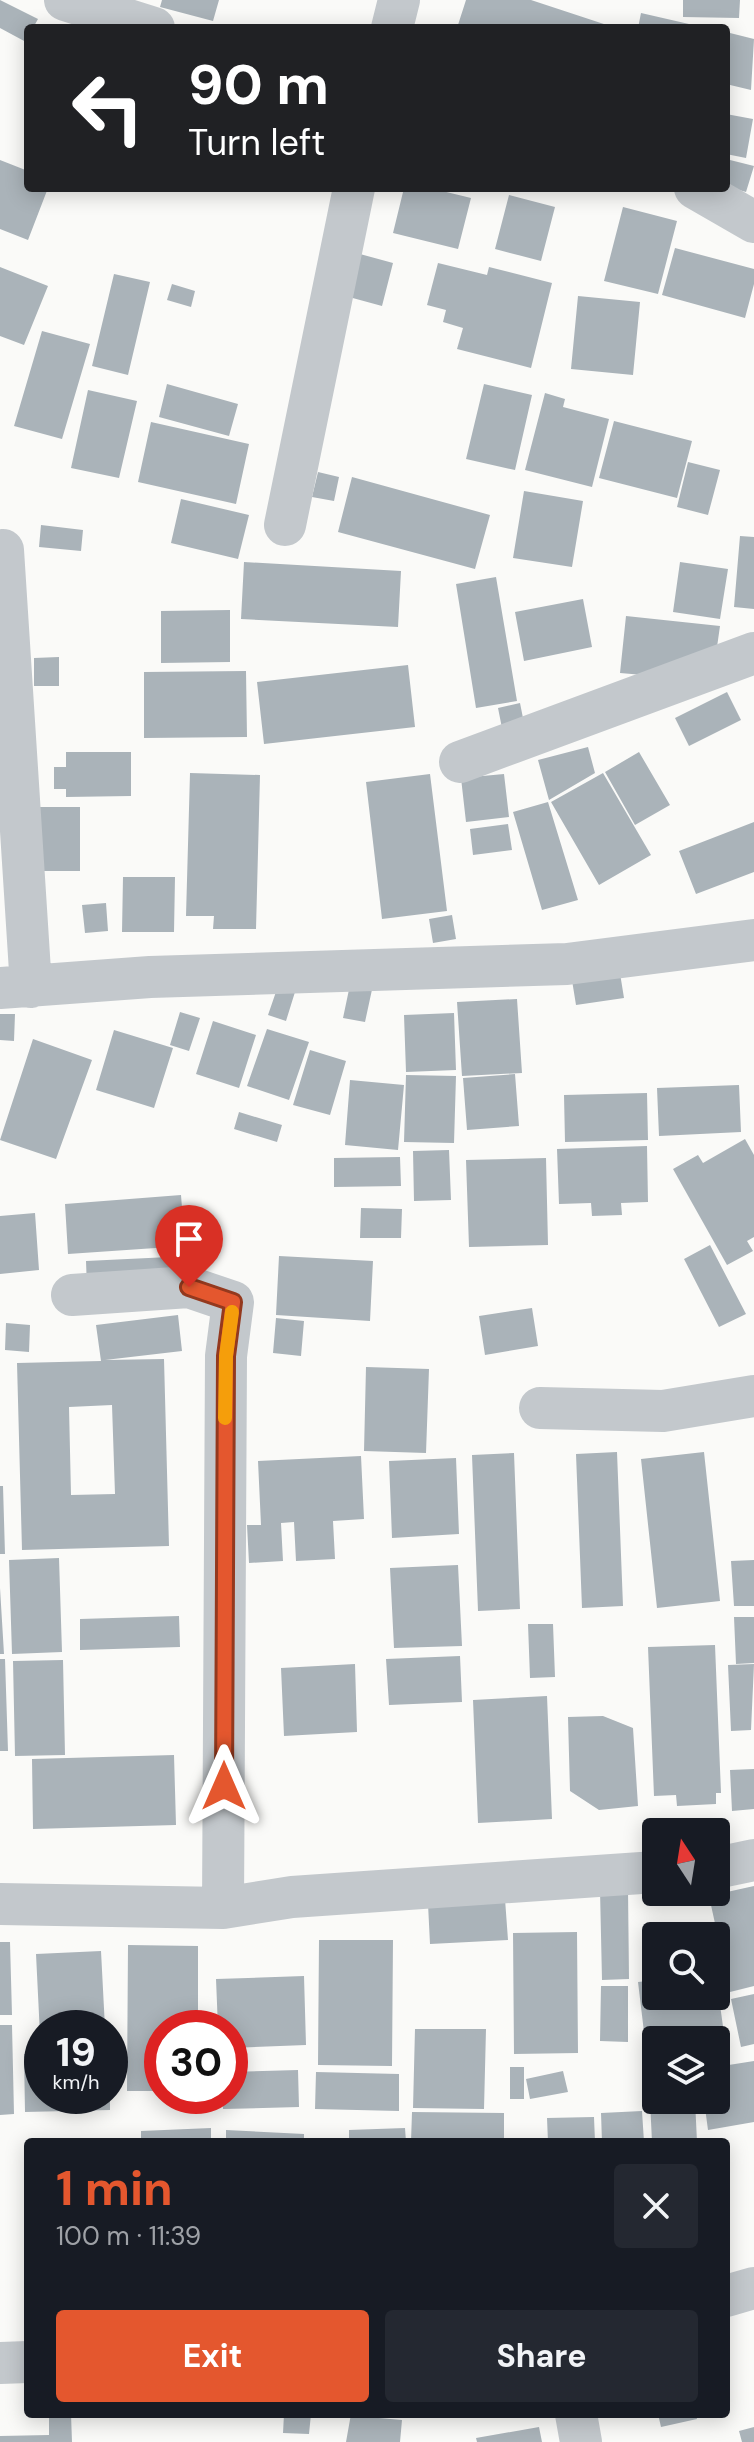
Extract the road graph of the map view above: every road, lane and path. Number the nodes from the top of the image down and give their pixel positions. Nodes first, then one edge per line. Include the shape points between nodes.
1 (65, 0) edge
2 (399, 0) edge
3 (141, 24) edge
4 (393, 24) edge
5 (353, 192) edge
6 (702, 192) edge
7 (754, 222) edge
8 (285, 525) dead end
9 (3, 550) dead end
10 (754, 653) edge
11 (460, 762) dead end
12 (754, 940) edge
13 (15, 987) edge
14 (72, 1295) dead end
15 (754, 1396) edge
16 (540, 1408) dead end
17 (754, 1860) edge
18 (730, 1865) edge
19 (642, 1873) edge
20 (0, 1904) edge
21 (223, 1908) junction
22 (754, 2288) edge
23 (730, 2295) edge
24 (24, 2362) edge
25 (0, 2363) edge
26 (577, 2418) edge
27 (581, 2442) edge

1 - 3 street
2 - 4 street
5 - 8 street
6 - 7 street
9 - 13 street
10 - 11 street
12 - 13 street via 567,964 150,977
14 - 21 street via 189,1287 233,1302 226,1356
15 - 16 street via 663,1411
17 - 18 street
19 - 21 street via 292,1897
20 - 21 street
22 - 23 street
24 - 25 street
26 - 27 street

